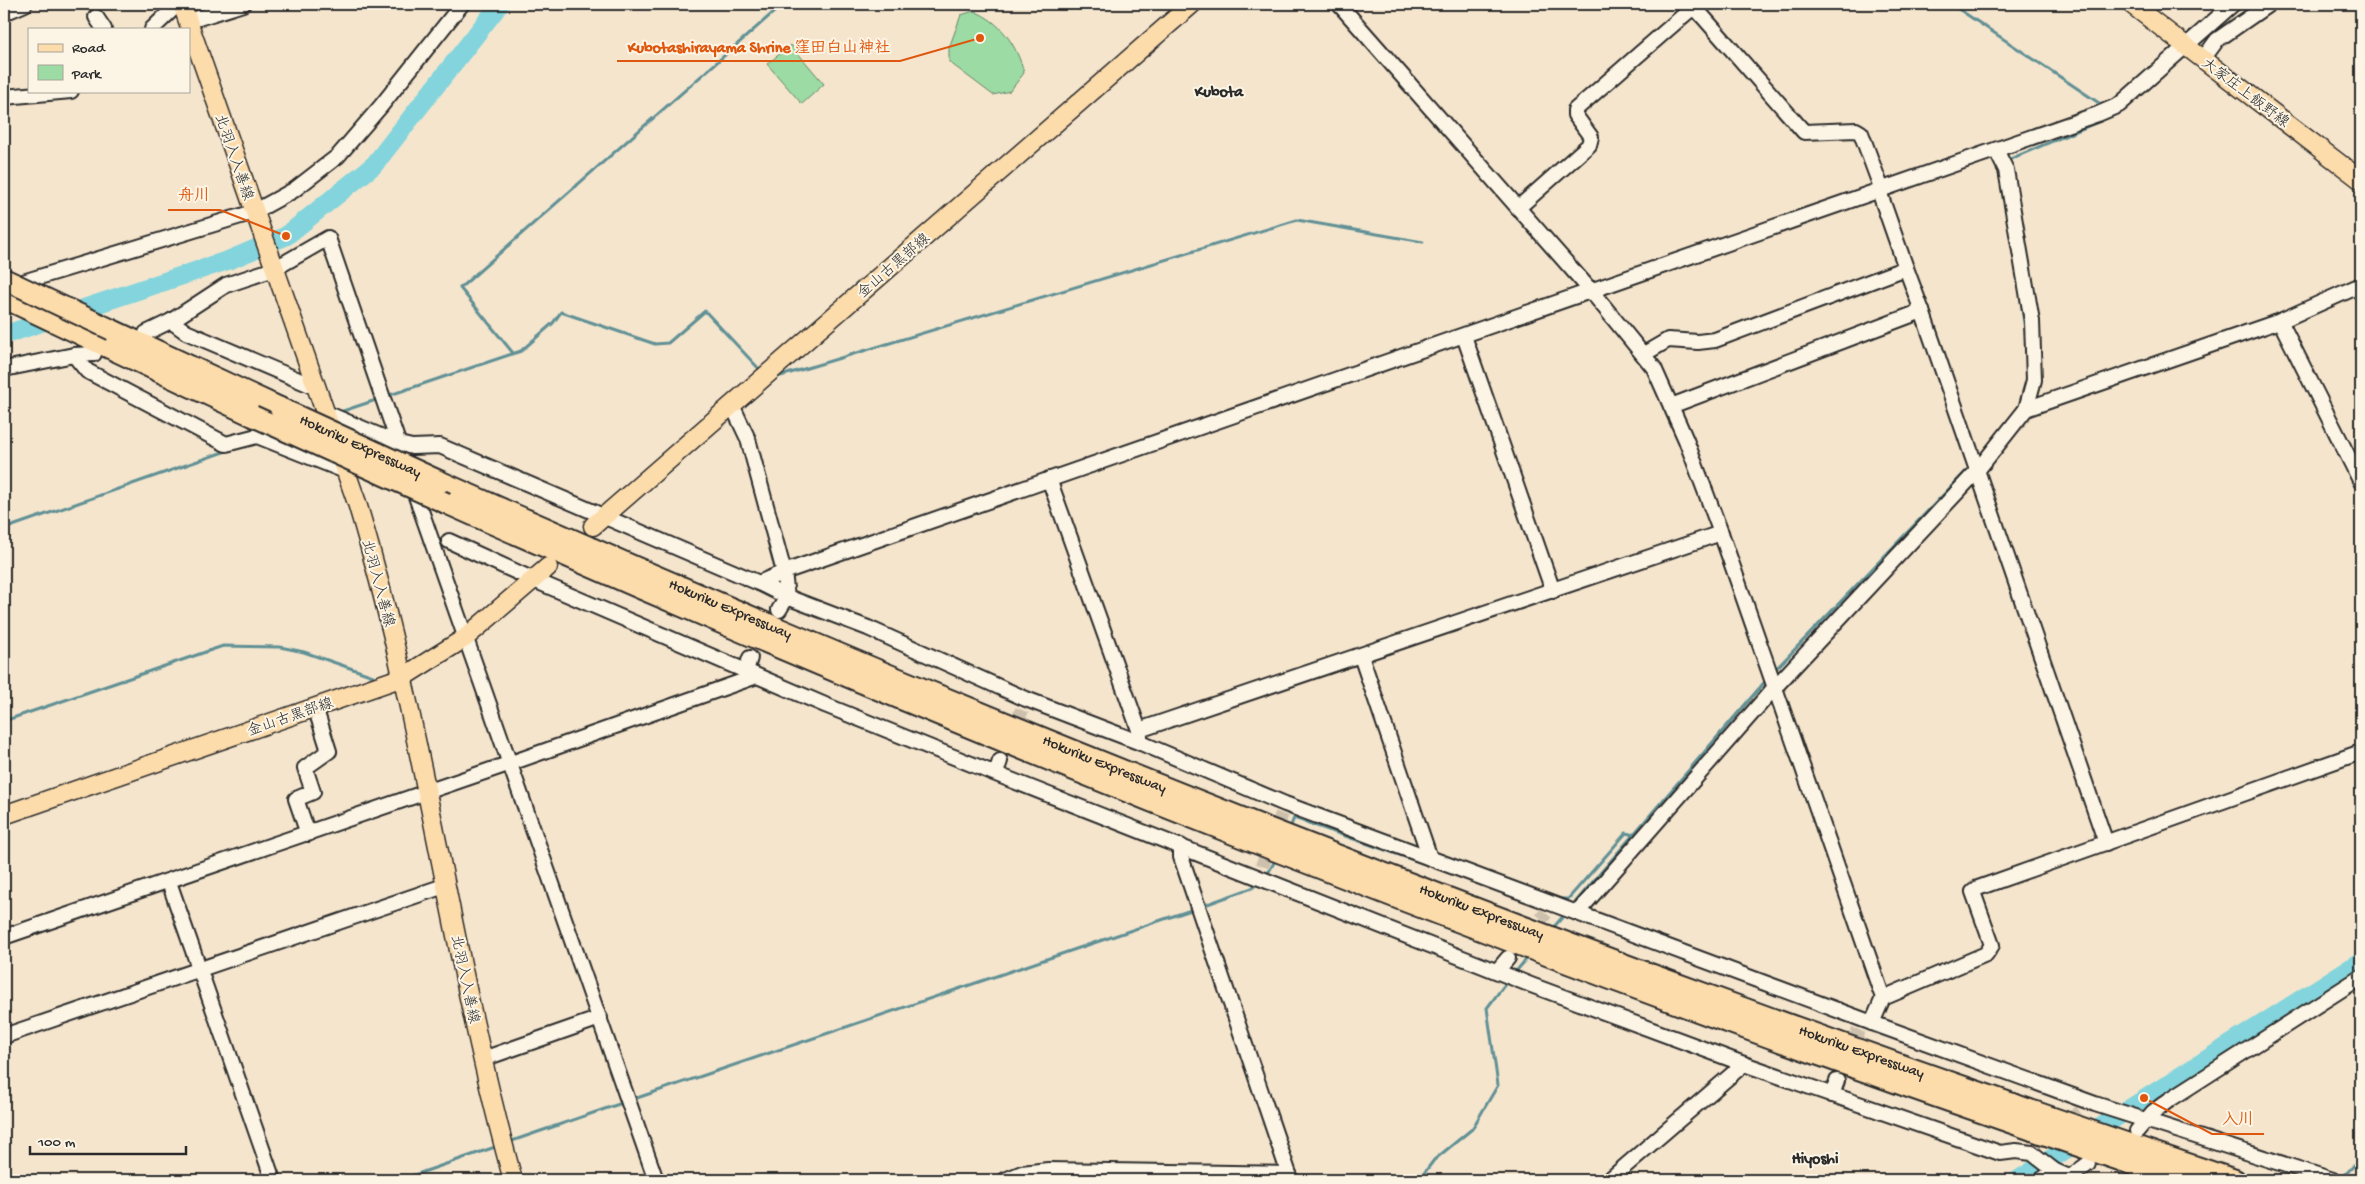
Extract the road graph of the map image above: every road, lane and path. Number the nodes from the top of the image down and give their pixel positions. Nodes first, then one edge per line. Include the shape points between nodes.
1 (25, 4) edge
2 (180, 4) edge
3 (243, 4) edge
4 (462, 4) edge
5 (1192, 4) edge
6 (1339, 4) edge
7 (2131, 4) edge
8 (2234, 4) edge
9 (2269, 4) edge
10 (4, 13) edge
11 (189, 21) junction
12 (153, 28) edge
13 (2196, 53) junction
14 (60, 92) edge
15 (4, 97) edge
16 (1996, 150) junction
17 (2361, 180) edge
18 (1880, 191) junction
19 (1518, 208) junction
20 (254, 212) junction
21 (273, 266) junction
22 (1906, 268) junction
23 (4, 278) edge
24 (2361, 285) edge
25 (4, 288) edge
26 (1592, 292) junction
27 (4, 298) edge
28 (1922, 311) junction
29 (171, 321) junction
30 (2280, 321) junction
31 (146, 333) dead end
32 (1464, 336) junction
33 (94, 347) junction
34 (1644, 354) junction
35 (74, 355) junction
36 (4, 369) edge
37 (315, 387) junction
38 (732, 405) junction
39 (1671, 406) junction
40 (2026, 409) junction
41 (324, 412) junction
42 (399, 444) junction
43 (345, 471) junction
44 (1977, 471) junction
45 (1049, 479) junction
46 (2361, 482) edge
47 (599, 522) junction
48 (1721, 533) junction
49 (449, 541) dead end
50 (548, 567) dead end
51 (784, 572) junction
52 (534, 580) junction
53 (759, 583) junction
54 (1553, 591) junction
55 (787, 597) junction
56 (779, 610) dead end
57 (466, 638) junction
58 (1361, 656) junction
59 (751, 668) junction
60 (403, 677) junction
61 (1775, 687) junction
62 (315, 707) junction
63 (1140, 737) junction
64 (2361, 752) edge
65 (511, 763) junction
66 (428, 792) junction
67 (4, 815) edge
68 (308, 834) junction
69 (2106, 843) junction
70 (1181, 846) junction
71 (1430, 858) junction
72 (168, 882) junction
73 (447, 885) junction
74 (1577, 913) junction
75 (4, 937) edge
76 (1522, 946) junction
77 (198, 969) junction
78 (1497, 971) junction
79 (2361, 977) edge
80 (1883, 998) junction
81 (600, 1018) junction
82 (1865, 1025) junction
83 (4, 1036) edge
84 (483, 1059) junction
85 (1744, 1064) junction
86 (1837, 1081) tunnel mouth
87 (1832, 1095) junction
88 (2095, 1104) junction
89 (2142, 1118) junction
90 (2069, 1125) junction
91 (2138, 1131) dead end
92 (2093, 1158) junction
93 (2055, 1171) junction
94 (1290, 1177) edge
95 (2073, 1179) edge
96 (273, 1180) edge
97 (513, 1180) edge
98 (656, 1180) edge
99 (1005, 1180) edge
100 (1609, 1180) edge
101 (2041, 1180) edge
102 (2179, 1180) edge
103 (2235, 1180) edge
104 (2333, 1180) edge

1 - 10 street
2 - 11 main road, 北羽入入善線
2 - 12 street
3 - 11 street
4 - 20 street via 338,156 294,190
5 - 38 main road, 金山古黒部線
6 - 19 street
7 - 13 main road, 大家庄上飯野線
8 - 13 street
9 - 13 street
11 - 20 main road, 北羽入入善線
13 - 16 street via 2119,105
13 - 17 main road, 大家庄上飯野線
14 - 15 street
16 - 18 street
16 - 40 street via 2006,170 2032,321 2034,380
18 - 19 street via 1861,133 1856,130 1804,132 1698,10 1691,9 1575,110 1591,138 1590,145
18 - 22 street
18 - 26 street
19 - 26 street
20 - 21 main road, 北羽入入善線
20 - 25 street
21 - 29 street via 226,285
21 - 37 main road, 北羽入入善線
21 - 42 street via 328,238
22 - 28 street
22 - 34 street via 1715,340 1668,340
23 - 76 highway, Hokuriku Expressway, bridge via 441,482 704,598 999,722 1277,833
24 - 30 street
26 - 32 street
26 - 34 street
27 - 33 highway, Hokuriku Expressway
28 - 39 street
28 - 44 street
29 - 31 street
29 - 37 street via 186,332
30 - 40 street
30 - 46 street
32 - 45 street
32 - 54 street
33 - 35 street
33 - 76 highway, Hokuriku Expressway, bridge via 717,622 1010,746
34 - 39 street
35 - 36 street
35 - 43 street via 87,371 226,444 257,436
37 - 41 main road, 北羽入入善線
38 - 47 main road, 金山古黒部線
38 - 51 street via 748,438
39 - 48 street
40 - 44 street
41 - 42 street
41 - 43 main road, 北羽入入善線
42 - 47 street via 440,446
42 - 57 street
43 - 60 main road, 北羽入入善線 via 372,553
44 - 61 street
44 - 69 street
45 - 51 street
45 - 63 street
47 - 53 street
48 - 54 street
48 - 61 street
49 - 52 street
50 - 52 main road, 金山古黒部線
51 - 53 street
51 - 55 street
52 - 57 main road, 金山古黒部線
52 - 59 street
53 - 55 street
54 - 58 street
55 - 56 street
55 - 63 street via 868,628 1024,705
57 - 60 main road, 金山古黒部線
57 - 65 street
58 - 63 street
58 - 71 street
59 - 65 street
59 - 70 street via 998,767
60 - 62 main road, 金山古黒部線
60 - 66 main road, 北羽入入善線
61 - 74 street
61 - 80 street
62 - 67 main road, 金山古黒部線
62 - 68 street via 330,751 305,768 314,792 296,799
63 - 71 street via 1283,809
64 - 69 street
65 - 66 street
65 - 81 street
66 - 68 street
66 - 73 main road, 北羽入入善線
68 - 72 street
69 - 80 street via 1978,888 1973,892 1992,945 1986,954
70 - 78 street via 1261,871
70 - 94 street via 1181,857
71 - 74 street via 1549,909
72 - 75 street
72 - 77 street
73 - 77 street
73 - 84 main road, 北羽入入善線
74 - 82 street
76 - 78 street
76 - 90 highway, Hokuriku Expressway via 1555,949 1861,1071
77 - 83 street
77 - 96 street
78 - 85 street
79 - 89 street
80 - 82 street
81 - 84 street
81 - 98 street
82 - 88 street
84 - 97 main road, 北羽入入善線
85 - 87 street
85 - 100 street
86 - 87 street
87 - 93 street via 2000,1153 2030,1148
88 - 89 street
88 - 90 street
89 - 91 street
89 - 104 street
90 - 92 highway, Hokuriku Expressway
90 - 103 highway, Hokuriku Expressway
92 - 95 street
92 - 102 highway, Hokuriku Expressway
93 - 95 street
93 - 101 street
94 - 99 street via 1048,1170 1022,1173

